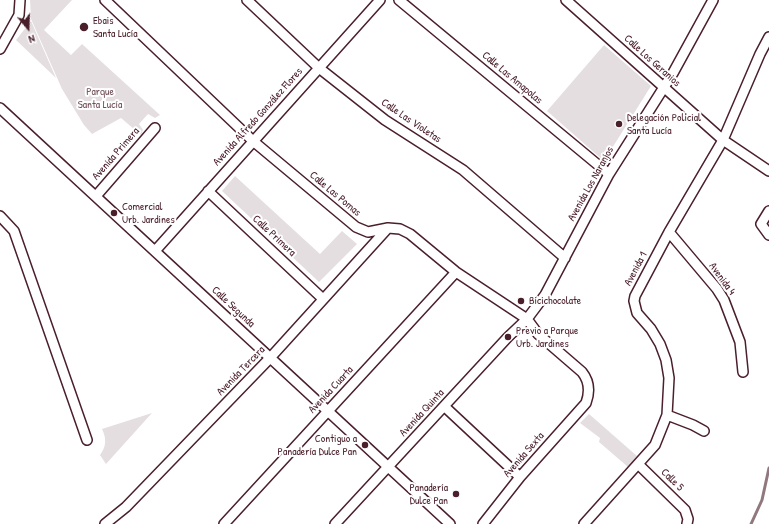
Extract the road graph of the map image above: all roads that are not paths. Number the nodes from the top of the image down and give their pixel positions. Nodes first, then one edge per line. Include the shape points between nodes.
1 (20, 0) edge
2 (247, 0) edge
3 (380, 0) edge
4 (399, 0) edge
5 (566, 0) edge
6 (713, 0) edge
7 (108, 1) edge
8 (769, 37) edge
9 (0, 49) edge
10 (319, 68) junction
11 (664, 86) junction
12 (0, 108) edge
13 (155, 128) dead end
14 (723, 140) junction
15 (253, 141) junction
16 (769, 171) edge
17 (609, 174) junction
18 (208, 191) junction
19 (96, 196) junction
20 (769, 211) edge
21 (0, 216) edge
22 (388, 228) junction
23 (669, 232) junction
24 (769, 235) edge
25 (155, 251) junction
26 (565, 258) junction
27 (456, 272) junction
28 (323, 299) junction
29 (527, 319) junction
30 (270, 358) junction
31 (743, 372) dead end
32 (586, 404) joint
33 (445, 407) junction
34 (329, 411) junction
35 (668, 415) junction
36 (704, 431) dead end
37 (87, 440) dead end
38 (638, 464) junction
39 (389, 467) junction
40 (520, 477) junction
41 (105, 524) edge
42 (224, 524) edge
43 (336, 524) edge
44 (450, 524) edge
45 (483, 524) edge
46 (584, 524) edge
47 (687, 524) edge

1 - 9 street via 19,15
2 - 10 street, Calle Las Violetas
3 - 10 street, Avenida Alfredo González Flores
4 - 17 street, Calle Las Amapolas
5 - 11 street, Calle Los Geranios
6 - 11 street, Avenida Los Naranjos
7 - 15 street, Calle Las Pomas
8 - 14 street, Avenida 1
10 - 15 street, Avenida Alfredo González Flores
10 - 26 street, Calle Las Violetas via 385,120 463,170
11 - 14 street, Calle Los Geranios
11 - 17 street, Avenida Los Naranjos
12 - 19 street, Calle Segunda
13 - 19 street, Avenida Primera
14 - 16 street, Calle Los Geranios
14 - 23 street, Avenida 1
15 - 18 street, Avenida Alfredo González Flores
15 - 22 street, Calle Las Pomas via 356,227 368,232
17 - 26 street, Avenida Los Naranjos
18 - 25 street, Avenida Alfredo González Flores
18 - 28 street, Calle Primera
19 - 25 street, Calle Segunda
20 - 24 street via 762,224
21 - 37 street via 14,231
22 - 27 street, Calle Las Pomas via 400,229 410,234
22 - 28 street, Avenida Tercera
23 - 31 street, Avenida 4 via 724,300 740,342
23 - 35 street, Avenida 1 via 634,301 637,313 660,344 666,360 669,378
25 - 30 street, Calle Segunda
26 - 29 street, Avenida Los Naranjos via 545,295
27 - 29 street, Calle Las Pomas
27 - 34 street, Avenida Cuarta
28 - 30 street, Avenida Tercera
29 - 32 street, Calle Las Pomas via 538,334 582,372 589,387
29 - 33 street, Avenida Quinta
30 - 34 street, Calle Segunda
30 - 41 street, Avenida Tercera via 126,507
32 - 40 street, Avenida Sexta
33 - 39 street, Avenida Quinta
33 - 40 street
34 - 39 street, Calle Segunda
34 - 42 street, Avenida Cuarta
35 - 36 street
35 - 38 street, Avenida 1 via 655,445
38 - 46 street, Avenida 1
38 - 47 street, Calle 5 via 685,510
39 - 43 street, Avenida Quinta
39 - 44 street, Calle Segunda
40 - 45 street, Avenida Sexta

